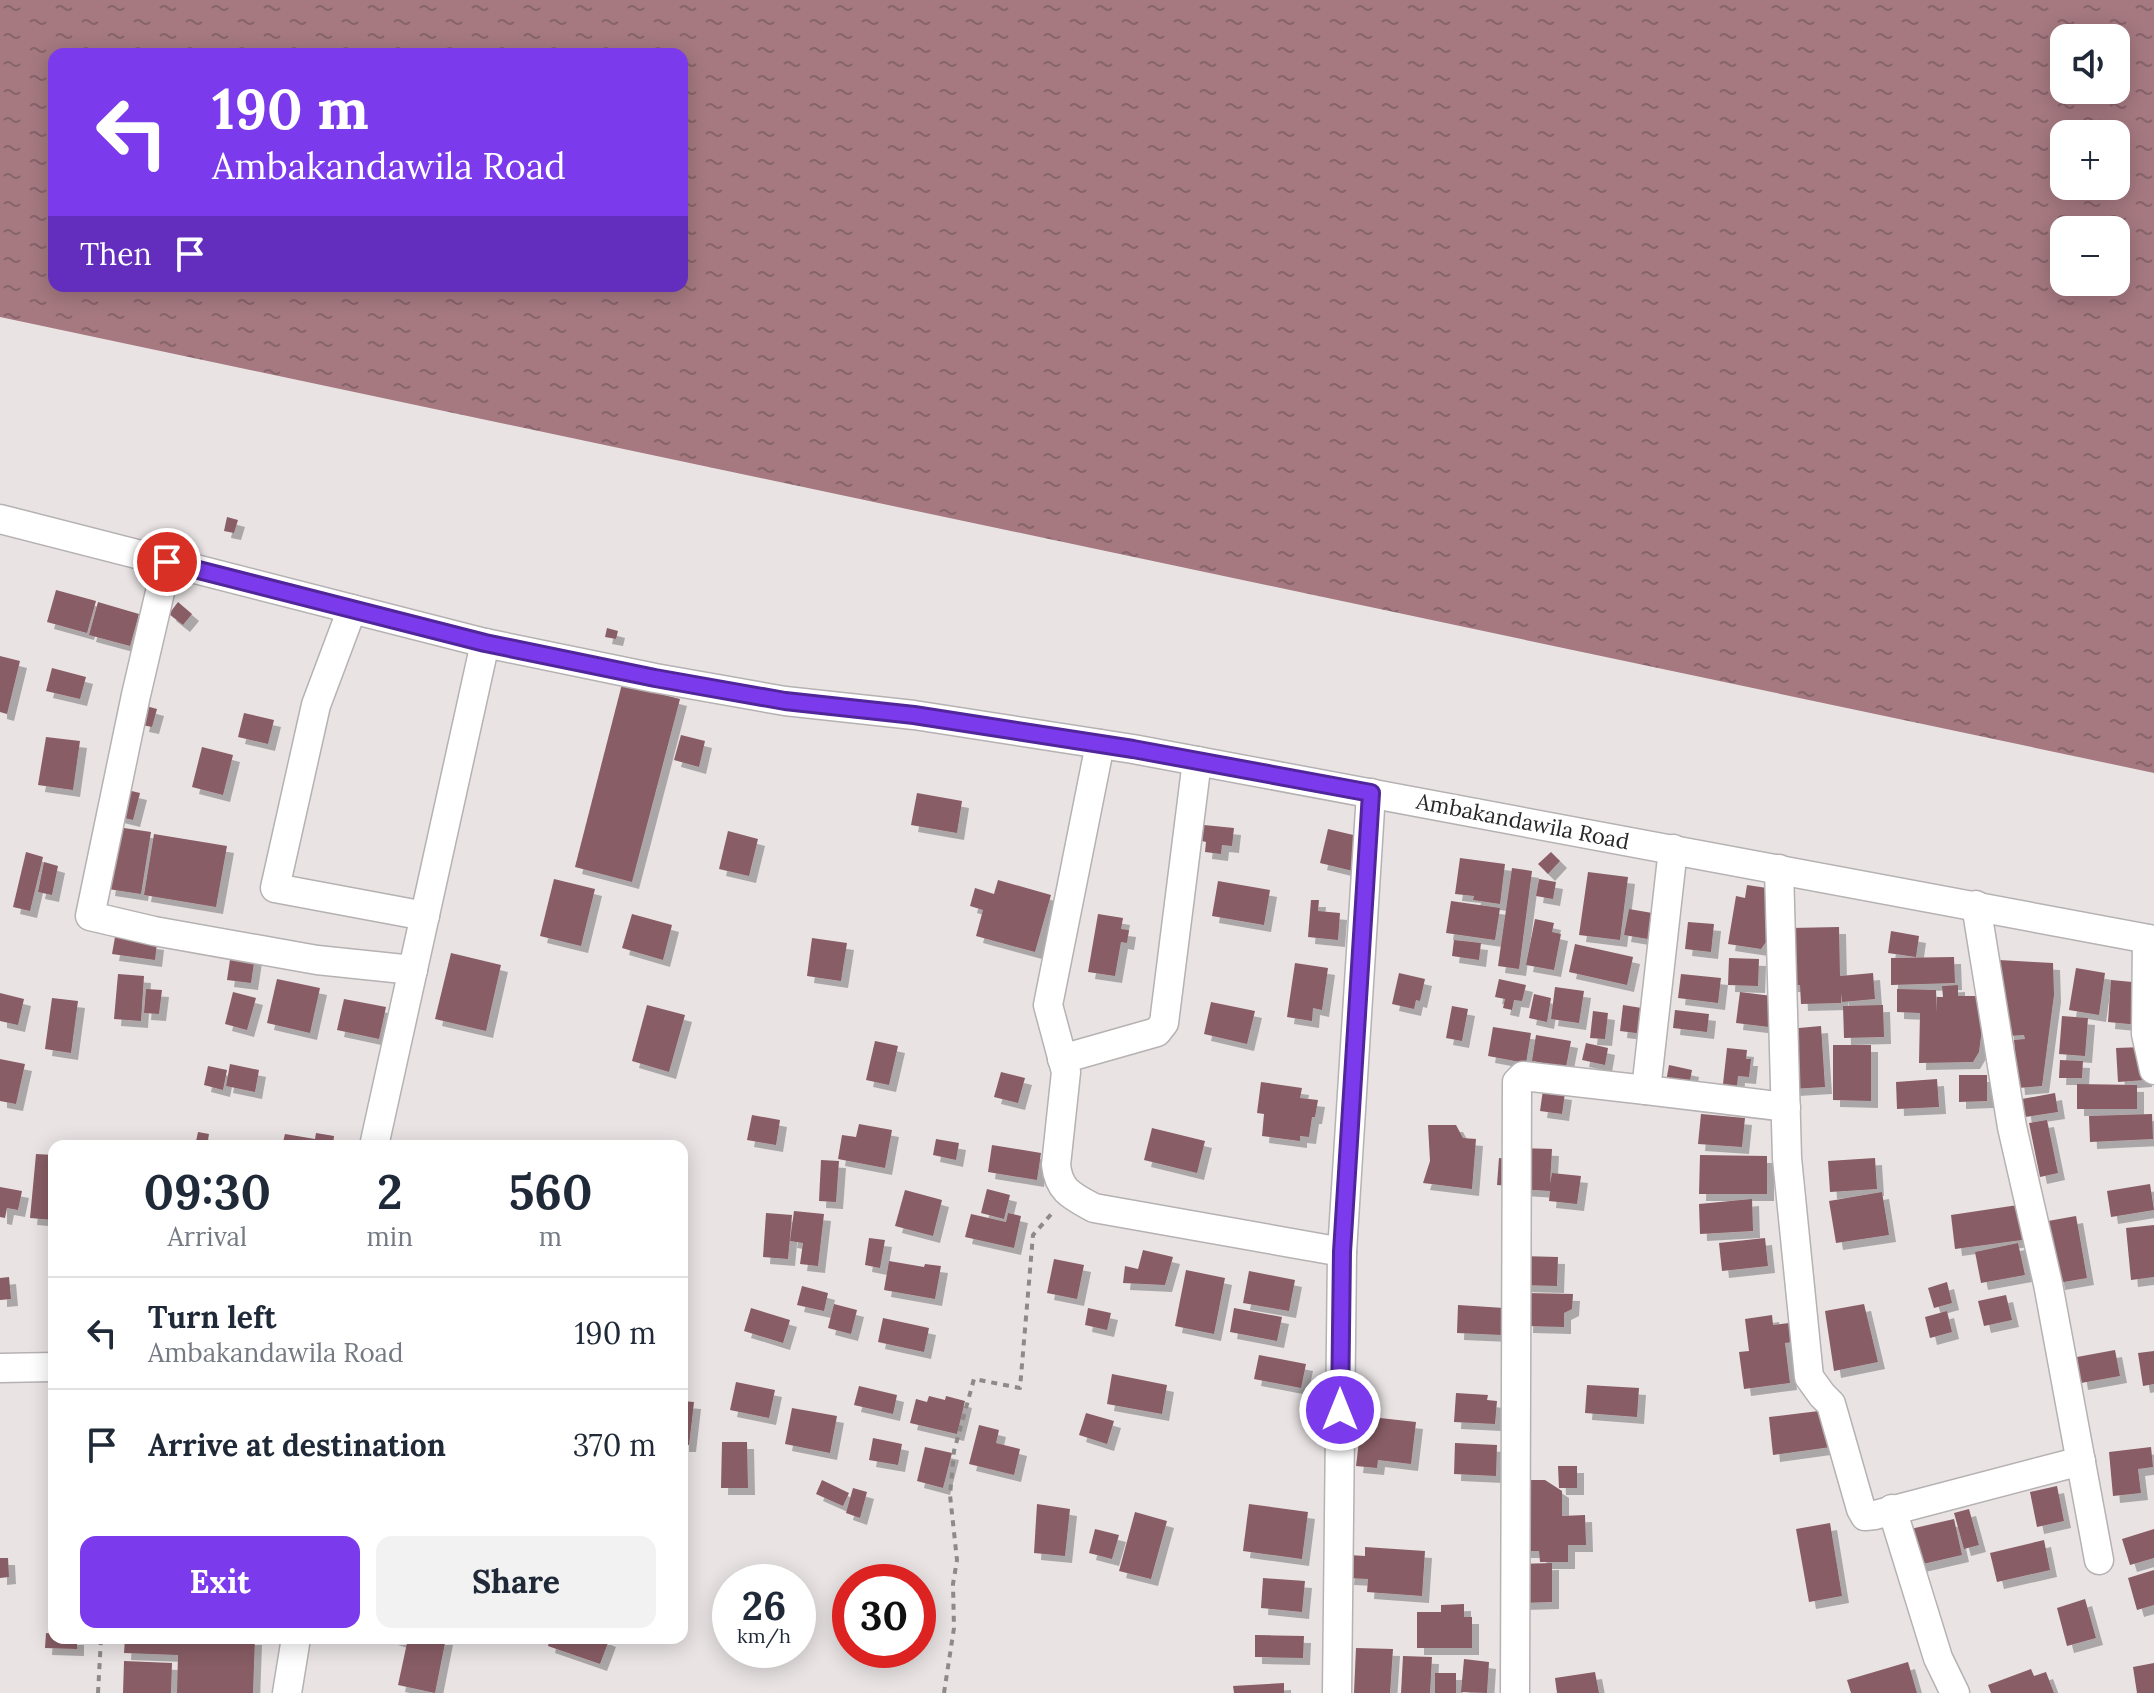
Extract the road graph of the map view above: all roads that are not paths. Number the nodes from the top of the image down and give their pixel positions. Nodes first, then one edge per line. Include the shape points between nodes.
1 (0, 519) edge
2 (167, 562) junction
3 (352, 609) junction
4 (485, 643) junction
5 (1100, 744) junction
6 (1197, 761) junction
7 (1371, 793) junction
8 (1673, 849) junction
9 (1779, 869) junction
10 (1976, 905) junction
11 (425, 916) junction
12 (2150, 940) edge
13 (413, 970) junction
14 (1062, 1059) junction
15 (2154, 1070) edge
16 (1646, 1090) junction
17 (1786, 1107) junction
18 (375, 1140) edge
19 (1342, 1252) junction
20 (48, 1367) edge
21 (0, 1368) edge
22 (2081, 1461) junction
23 (1892, 1509) junction
24 (2099, 1560) dead end
25 (295, 1644) edge
26 (287, 1693) edge
27 (1337, 1693) edge
28 (1515, 1693) edge
29 (1955, 1693) edge

1 - 2 street, Ambakandawila Road
2 - 3 street, Ambakandawila Road
2 - 13 street via 90,916 317,960
3 - 4 street, Ambakandawila Road
3 - 11 street via 316,705 275,888
4 - 5 street, Ambakandawila Road via 785,701
4 - 11 street
5 - 6 street, Ambakandawila Road
5 - 14 street via 1048,1005
6 - 7 street, Ambakandawila Road
6 - 14 street via 1164,1023 1157,1032
7 - 8 street, Ambakandawila Road
7 - 19 street
8 - 9 street, Ambakandawila Road
8 - 16 street
9 - 10 street, Ambakandawila Road
9 - 17 street
10 - 12 street, Ambakandawila Road
10 - 22 street via 2012,1127
11 - 13 street
12 - 15 street via 2146,1034
13 - 18 street
14 - 19 street via 1066,1072 1056,1165 1068,1194 1094,1208
16 - 17 street
16 - 28 street via 1523,1076 1517,1082
17 - 23 street via 1809,1377 1831,1404 1865,1516
19 - 27 street
20 - 21 street
22 - 23 street
22 - 24 street
23 - 29 street via 1938,1658
25 - 26 street

